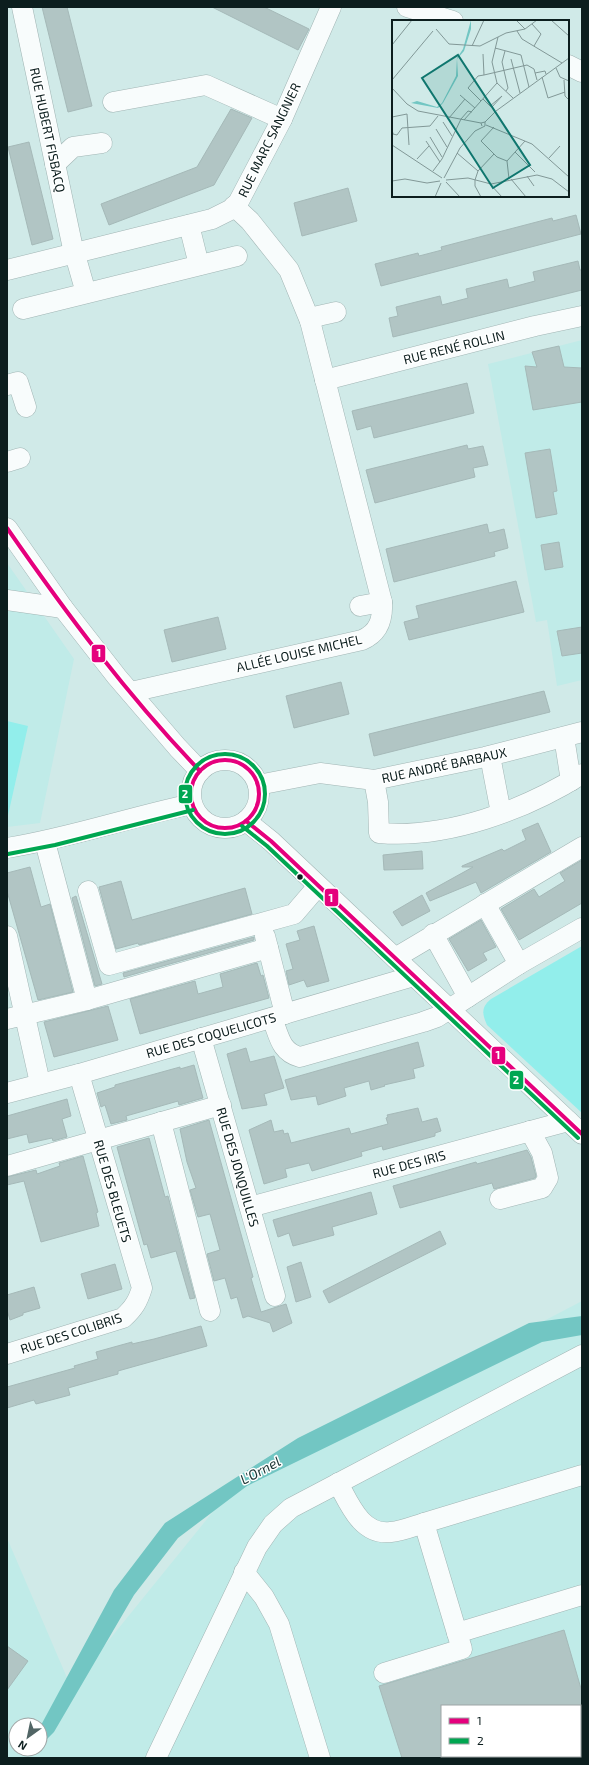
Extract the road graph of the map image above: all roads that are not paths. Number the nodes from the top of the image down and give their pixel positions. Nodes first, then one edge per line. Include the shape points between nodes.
1 (22, 7) edge
2 (331, 7) edge
3 (407, 7) edge
4 (450, 20) edge
5 (569, 66) edge
6 (582, 72) edge
7 (113, 102) dead end
8 (282, 119) junction
9 (102, 143) dead end
10 (55, 164) junction
11 (234, 206) junction
12 (189, 225) junction
13 (75, 253) junction
14 (237, 256) dead end
15 (199, 264) junction
16 (7, 270) edge
17 (86, 293) junction
18 (23, 309) dead end
19 (336, 312) dead end
20 (582, 316) edge
21 (310, 321) junction
22 (326, 380) junction
23 (13, 384) edge
24 (26, 406) dead end
25 (7, 528) edge
26 (7, 600) edge
27 (382, 602) junction
28 (360, 606) dead end
29 (63, 608) junction
30 (131, 692) junction
31 (573, 734) edge
32 (490, 756) junction
33 (200, 771) junction
34 (576, 777) edge
35 (374, 780) junction
36 (258, 785) junction
37 (192, 804) junction
38 (501, 813) junction
39 (246, 821) junction
40 (45, 842) junction
41 (582, 847) edge
42 (7, 848) edge
43 (318, 886) junction
44 (88, 892) dead end
45 (485, 904) junction
46 (262, 923) junction
47 (582, 928) edge
48 (434, 934) junction
49 (8, 948) edge
50 (268, 948) junction
51 (395, 958) junction
52 (519, 964) junction
53 (414, 976) junction
54 (468, 997) junction
55 (87, 1000) junction
56 (449, 1009) junction
57 (15, 1016) edge
58 (279, 1016) junction
59 (201, 1038) junction
60 (79, 1074) junction
61 (40, 1083) junction
62 (7, 1093) edge
63 (221, 1105) junction
64 (161, 1122) junction
65 (575, 1127) edge
66 (530, 1131) junction
67 (98, 1140) junction
68 (7, 1166) edge
69 (500, 1199) dead end
70 (250, 1207) junction
71 (275, 1296) dead end
72 (134, 1308) joint
73 (210, 1311) dead end
74 (7, 1354) edge
75 (582, 1355) edge
76 (582, 1475) edge
77 (338, 1483) junction
78 (424, 1522) junction
79 (244, 1572) junction
80 (582, 1595) edge
81 (457, 1633) junction
82 (384, 1673) dead end
83 (156, 1758) edge
84 (320, 1758) edge

1 - 10 street, RUE HUBERT FISBACQ
2 - 8 street, RUE MARC SANGNIER
3 - 4 street
5 - 6 street
7 - 8 street via 206,85
8 - 11 street, RUE MARC SANGNIER via 242,196
9 - 10 street via 73,147
10 - 13 street, RUE HUBERT FISBACQ
11 - 12 street, RUE MARC SANGNIER via 222,215
11 - 21 street, ALLÉE LOUISE MICHEL via 254,226 289,270
12 - 13 street, RUE MARC SANGNIER
12 - 15 street
13 - 16 street, RUE MARC SANGNIER
13 - 17 street, RUE HUBERT FISBACQ
14 - 15 street
15 - 17 street
17 - 18 street
19 - 21 street via 318,316
20 - 22 street, RUE RENÉ ROLLIN
21 - 22 street, ALLÉE LOUISE MICHEL
22 - 27 street, ALLÉE LOUISE MICHEL
23 - 24 street
25 - 29 street
26 - 29 street
27 - 28 street
27 - 30 street, ALLÉE LOUISE MICHEL via 382,616 376,630 362,640
29 - 30 street
30 - 33 street
31 - 32 street, RUE ANDRÉ BARBAUX
31 - 34 street
32 - 35 street, RUE ANDRÉ BARBAUX
32 - 38 street
33 - 36 street via 221,760 233,761 244,766
33 - 37 street via 191,792
34 - 38 street via 527,803
35 - 36 street, RUE ANDRÉ BARBAUX via 320,773
35 - 38 street via 379,833 435,831
36 - 39 street via 257,805
37 - 39 street via 196,813 215,827 229,828
37 - 40 street
39 - 43 street
40 - 42 street
40 - 55 street
41 - 45 street
43 - 46 street via 294,914
43 - 51 street
44 - 46 street via 109,965
45 - 48 street
45 - 52 street
46 - 50 street
47 - 52 street
48 - 51 street
48 - 54 street
49 - 57 street
50 - 55 street
50 - 58 street
51 - 53 street
52 - 54 street
53 - 56 street
53 - 58 street, RUE DES COQUELICOTS
54 - 56 street
55 - 57 street
56 - 58 street via 423,1022 300,1057 284,1049
56 - 65 street
57 - 61 street
58 - 59 street, RUE DES COQUELICOTS
59 - 60 street, RUE DES COQUELICOTS
59 - 63 street, RUE DES JONQUILLES
60 - 61 street, RUE DES COQUELICOTS
60 - 67 street, RUE DES BLEUETS
61 - 62 street, RUE DES COQUELICOTS
63 - 64 street
63 - 70 street, RUE DES JONQUILLES
64 - 67 street
64 - 73 street
65 - 66 street, RUE DES IRIS
66 - 69 street via 542,1153 548,1178 542,1188
66 - 70 street, RUE DES IRIS
67 - 68 street
67 - 72 street, RUE DES BLEUETS via 142,1288
70 - 71 street, RUE DES JONQUILLES
72 - 74 street, RUE DES COLIBRIS via 123,1318
75 - 77 street
76 - 78 street
77 - 78 street via 364,1525 377,1532 392,1532
77 - 79 street via 291,1508 272,1524
78 - 81 street
79 - 83 street
79 - 84 street via 264,1597 279,1624
80 - 81 street
81 - 82 street via 462,1649

